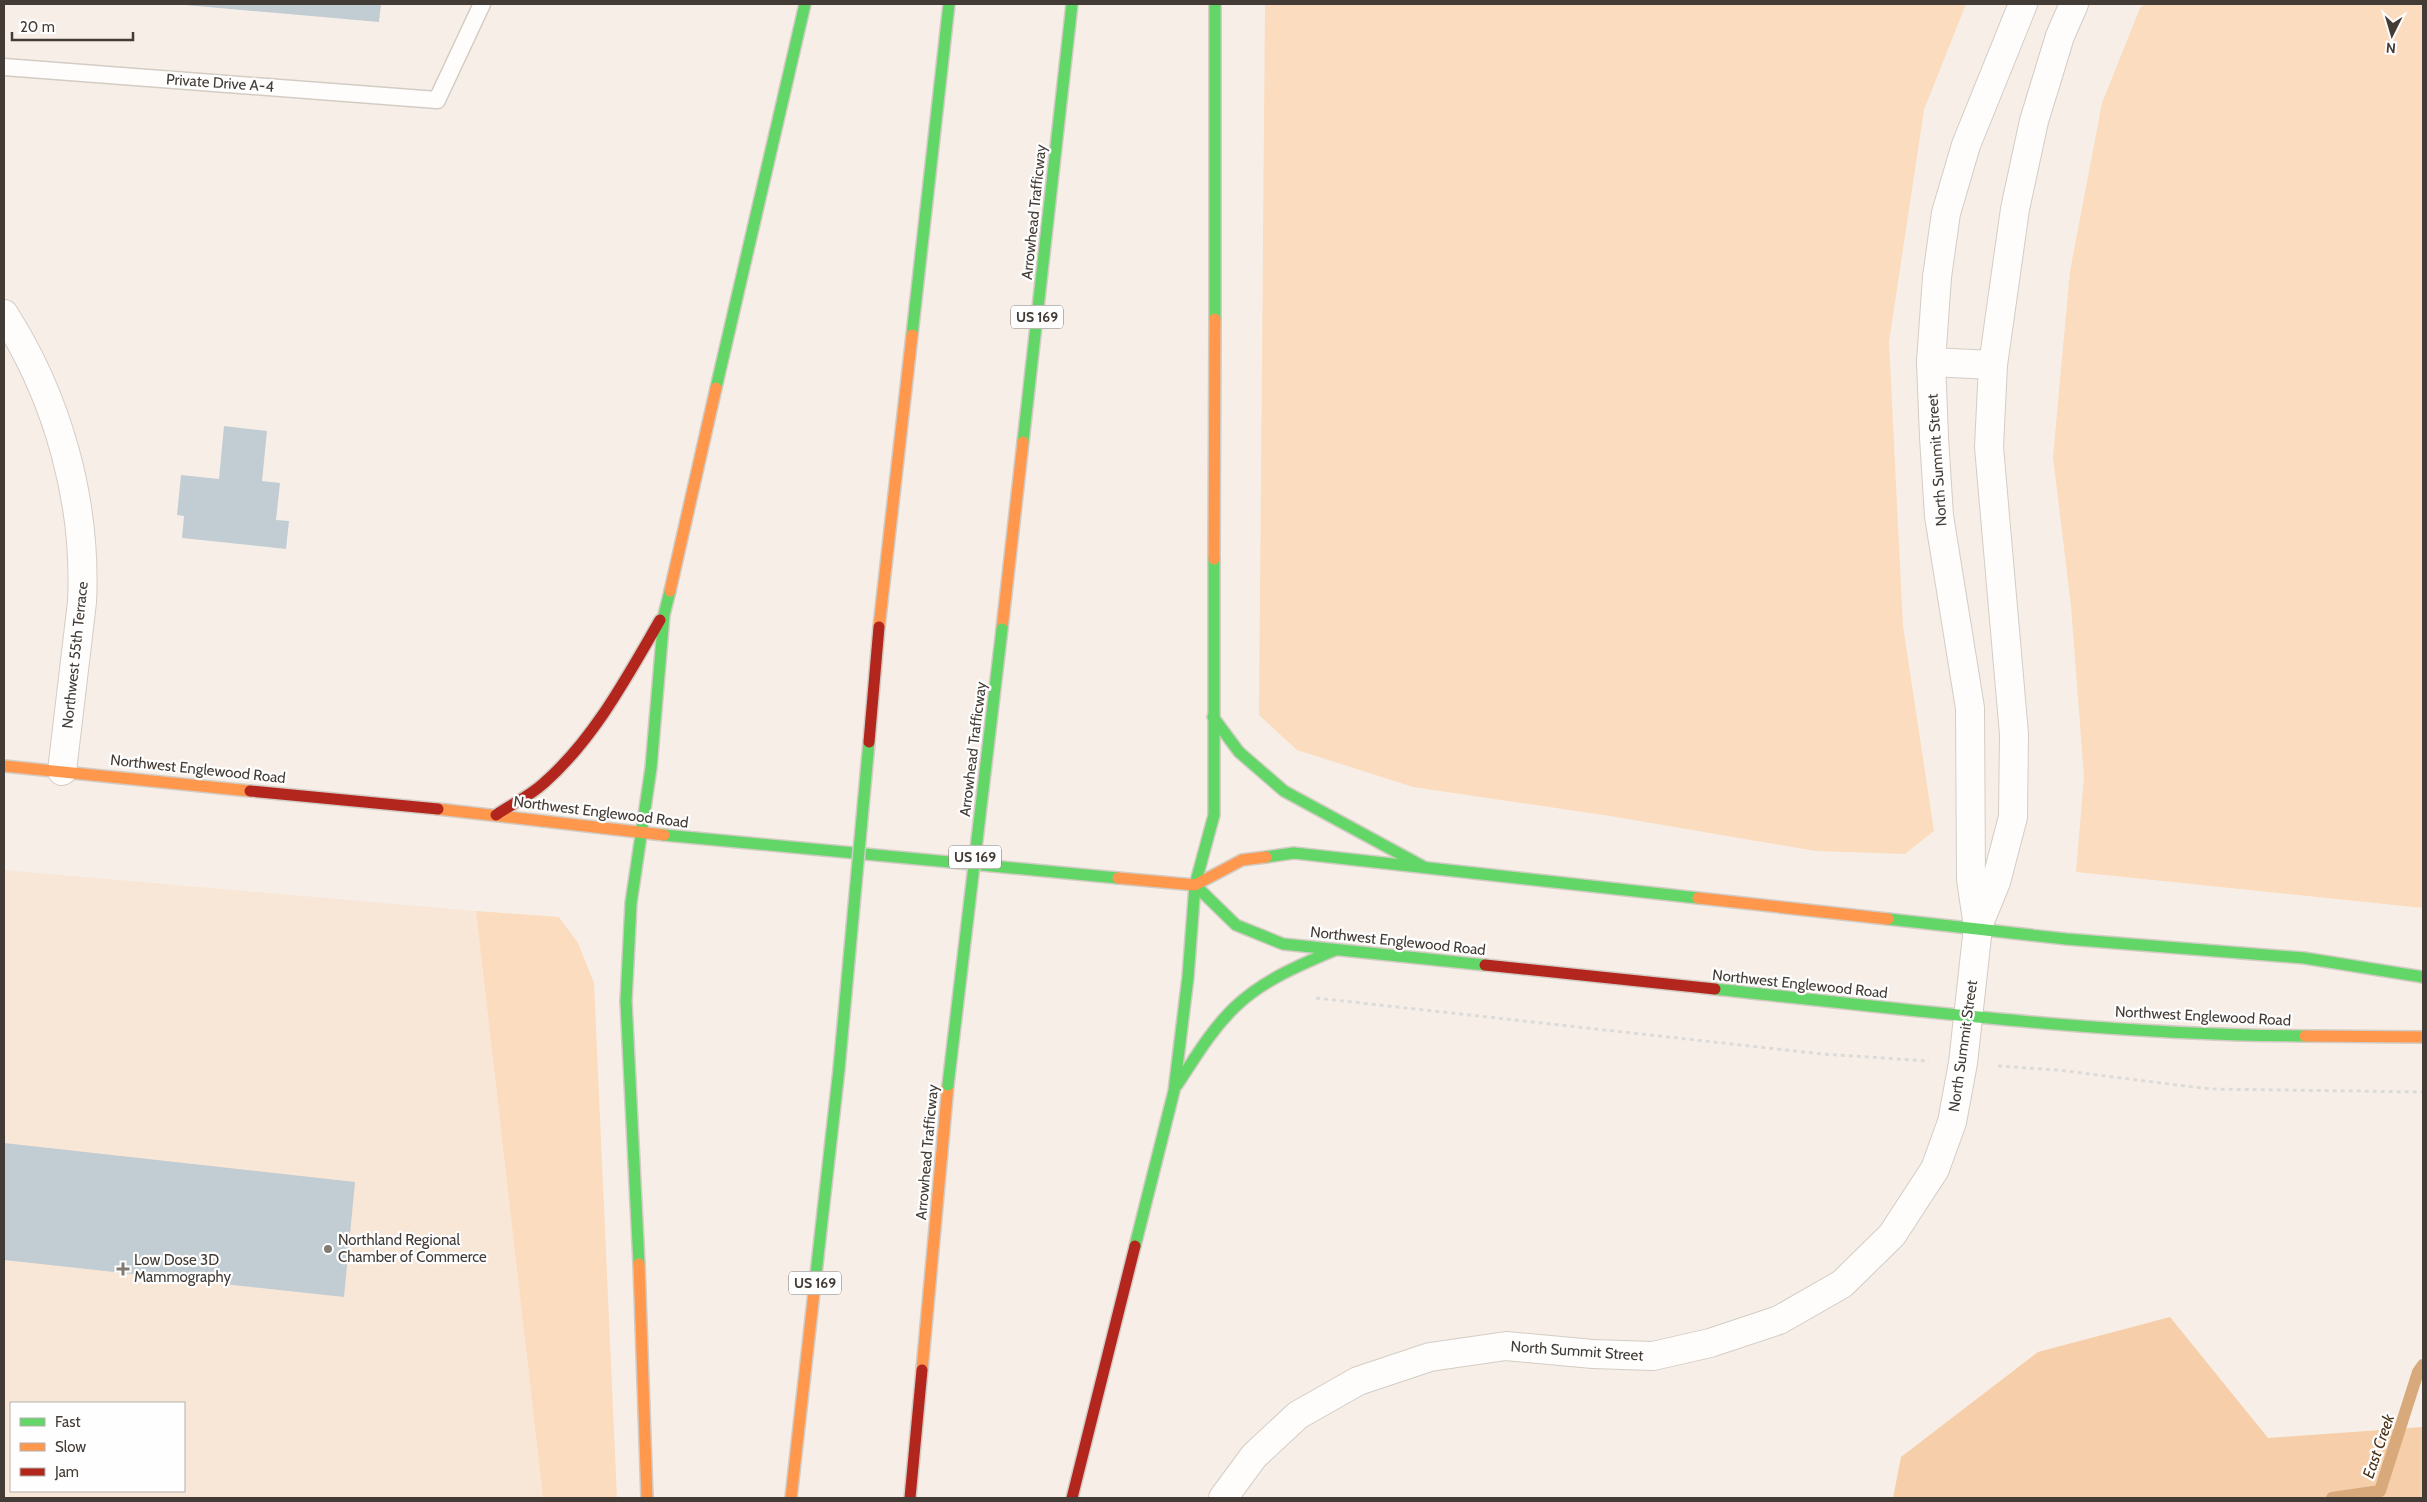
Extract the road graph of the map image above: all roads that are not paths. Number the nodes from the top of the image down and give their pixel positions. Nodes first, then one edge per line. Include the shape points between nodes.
1 (482, 4) edge
2 (805, 4) edge
3 (949, 4) edge
4 (1072, 4) edge
5 (1215, 4) edge
6 (2023, 4) edge
7 (2074, 4) edge
8 (4, 66) edge
9 (4, 314) edge
10 (1931, 362) junction
11 (1993, 365) junction
12 (664, 615) junction
13 (1213, 717) junction
14 (4, 766) edge
15 (62, 771) junction
16 (496, 815) junction
17 (643, 833) junction
18 (1424, 867) junction
19 (1196, 885) junction
20 (1978, 928) junction
21 (1335, 950) junction
22 (2423, 977) edge
23 (1969, 1016) junction
24 (2423, 1037) edge
25 (1174, 1091) junction
26 (648, 1498) edge
27 (791, 1498) edge
28 (910, 1498) edge
29 (1072, 1498) edge
30 (1223, 1498) edge

1 - 8 lane, Private Drive A-4 via 437,100
2 - 12 main road
3 - 27 main road, US 169, bridge via 879,627 839,1069
4 - 28 main road, Arrowhead Trafficway / US 169, bridge via 948,1085
5 - 13 main road
6 - 10 street, North Summit Street via 1966,145 1946,213 1936,277
7 - 11 street, North Summit Street via 2060,36 2034,121 2015,209
9 - 15 street, Northwest 55th Terrace via 47,398 66,451 77,514 84,576
10 - 11 street
10 - 20 street, North Summit Street via 1939,516 1970,708 1971,879
11 - 20 street, North Summit Street via 1989,447 2014,734 2013,816 1996,882
12 - 16 main road via 620,688 566,761 543,784
12 - 17 main road
13 - 18 main road via 1239,752 1284,791
13 - 19 main road via 1214,815
14 - 15 main road, Northwest Englewood Road
15 - 16 main road, Northwest Englewood Road
16 - 17 main road, Northwest Englewood Road
17 - 19 main road, Northwest Englewood Road
17 - 26 main road via 631,903 626,1001
18 - 19 main road via 1294,853 1242,860
18 - 20 main road
19 - 21 main road, Northwest Englewood Road via 1236,925 1283,944
19 - 25 main road
20 - 22 main road via 2304,958
20 - 23 street, North Summit Street
21 - 23 main road, Northwest Englewood Road
21 - 25 main road via 1282,973 1243,1000 1209,1038
23 - 24 main road, Northwest Englewood Road via 2205,1033
23 - 30 street, North Summit Street via 1952,1122 1935,1169 1892,1235 1842,1284 1779,1320 1710,1343 1653,1356 1506,1346 1430,1357 1367,1378 1298,1415 1254,1456
25 - 29 main road

